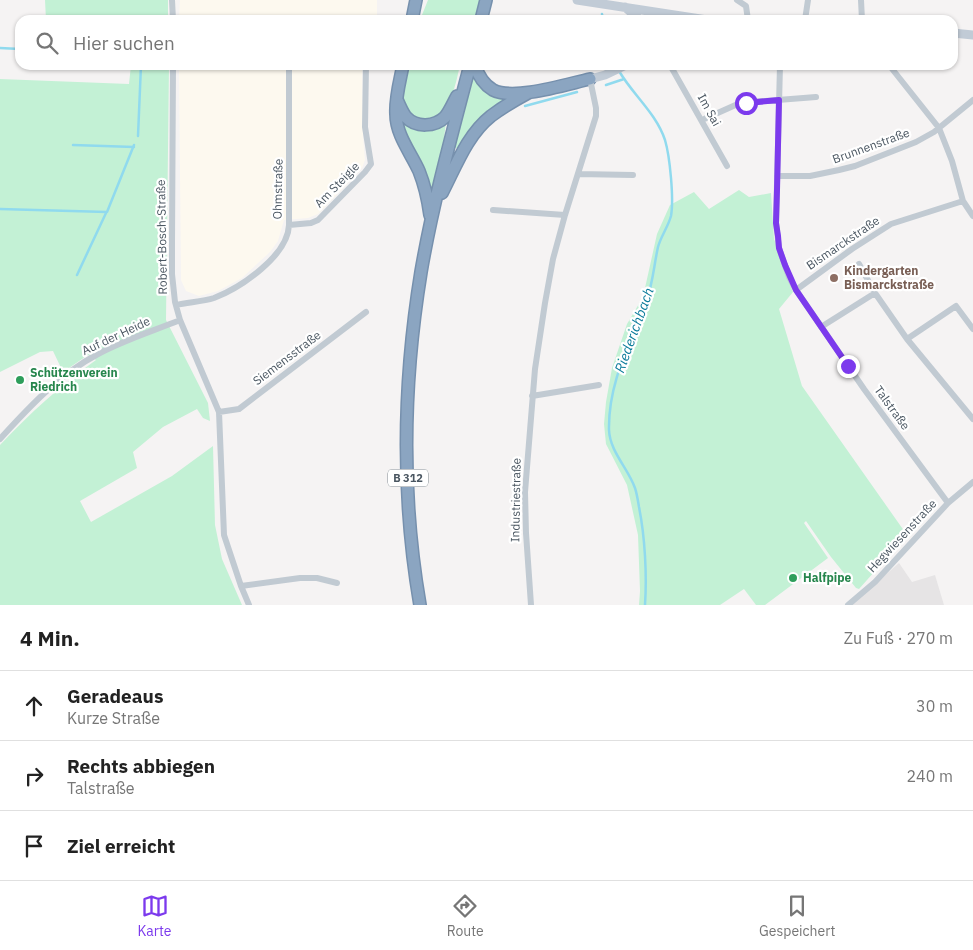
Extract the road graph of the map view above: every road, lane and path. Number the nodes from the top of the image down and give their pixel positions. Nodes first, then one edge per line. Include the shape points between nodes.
1 (172, 0) edge
2 (416, 0) edge
3 (486, 0) edge
4 (577, 0) edge
5 (737, 0) edge
6 (808, 0) edge
7 (861, 0) edge
8 (625, 7) junction
9 (173, 15) edge
10 (413, 15) edge
11 (482, 15) edge
12 (634, 15) edge
13 (652, 15) edge
14 (747, 15) edge
15 (806, 15) edge
16 (862, 15) edge
17 (958, 33) edge
18 (973, 35) edge
19 (173, 70) edge
20 (288, 70) edge
21 (366, 70) edge
22 (402, 70) edge
23 (469, 70) edge
24 (477, 70) edge
25 (615, 70) edge
26 (673, 70) edge
27 (780, 70) edge
28 (893, 70) edge
29 (466, 79) junction
30 (590, 79) junction
31 (528, 93) junction
32 (816, 97) dead end
33 (397, 98) junction
34 (779, 100) junction
35 (973, 100) edge
36 (702, 120) junction
37 (939, 128) junction
38 (727, 166) dead end
39 (578, 174) junction
40 (633, 175) dead end
41 (777, 176) junction
42 (963, 201) junction
43 (434, 210) junction
44 (493, 210) dead end
45 (565, 215) junction
46 (973, 216) edge
47 (431, 222) junction
48 (289, 225) junction
49 (860, 264) dead end
50 (796, 290) junction
51 (875, 293) junction
52 (176, 305) junction
53 (366, 312) dead end
54 (180, 320) junction
55 (822, 327) junction
56 (973, 329) edge
57 (907, 339) junction
58 (599, 385) dead end
59 (532, 396) junction
60 (218, 412) junction
61 (973, 419) edge
62 (0, 439) edge
63 (973, 482) edge
64 (948, 503) junction
65 (337, 583) dead end
66 (241, 586) junction
67 (249, 605) edge
68 (420, 605) edge
69 (531, 605) edge
70 (848, 605) edge

1 - 9 street
2 - 10 highway
3 - 11 highway
4 - 8 main road
5 - 14 street via 746,6
6 - 15 street
7 - 16 street
8 - 12 main road
8 - 13 main road
17 - 18 main road
19 - 52 street, Robert-Bosch-Straße via 172,266
20 - 48 street, Ohmstraße
21 - 48 street, Am Steigle via 366,128 371,164 318,220
22 - 33 highway
23 - 29 highway, B 312
24 - 31 highway via 485,84 495,91
25 - 30 main road
26 - 36 street, Im Sai
27 - 34 street, Talstraße
28 - 37 street
29 - 33 highway via 446,115 431,124 414,123 407,118
29 - 43 highway, B 312
30 - 31 highway
30 - 39 street, Industriestraße via 596,116
31 - 43 highway via 490,116 473,135
32 - 34 street
33 - 47 highway via 397,125 427,192
34 - 36 street via 740,103
34 - 41 street, Talstraße
35 - 37 street, Brunnenstraße
36 - 38 street, Im Sai
37 - 41 street, Brunnenstraße via 916,142 855,166 810,176
37 - 42 street
39 - 40 street
39 - 45 street, Industriestraße
41 - 50 street, Talstraße via 779,248
42 - 46 street
42 - 50 street, Bismarckstraße via 891,224
43 - 47 highway, B 312
44 - 45 street
45 - 59 street, Industriestraße via 549,277
47 - 68 highway, B 312 via 414,324 407,430 409,512
48 - 52 street, Ohmstraße via 276,255 249,280 213,298
49 - 51 street
50 - 55 street, Talstraße
51 - 55 street
51 - 57 street
52 - 54 street, Robert-Bosch-Straße
53 - 60 street, Siemensstraße via 239,409
54 - 60 street, Robert-Bosch-Straße
54 - 62 street, Auf der Heide via 90,359 63,378
55 - 64 street, Talstraße
56 - 57 street via 956,306
57 - 61 street
58 - 59 street
59 - 69 street, Industriestraße via 525,502
60 - 66 street, Robert-Bosch-Straße via 224,535
63 - 64 street, Hegwiesenstraße
64 - 70 street, Hegwiesenstraße
65 - 66 street via 300,578
66 - 67 street, Robert-Bosch-Straße

